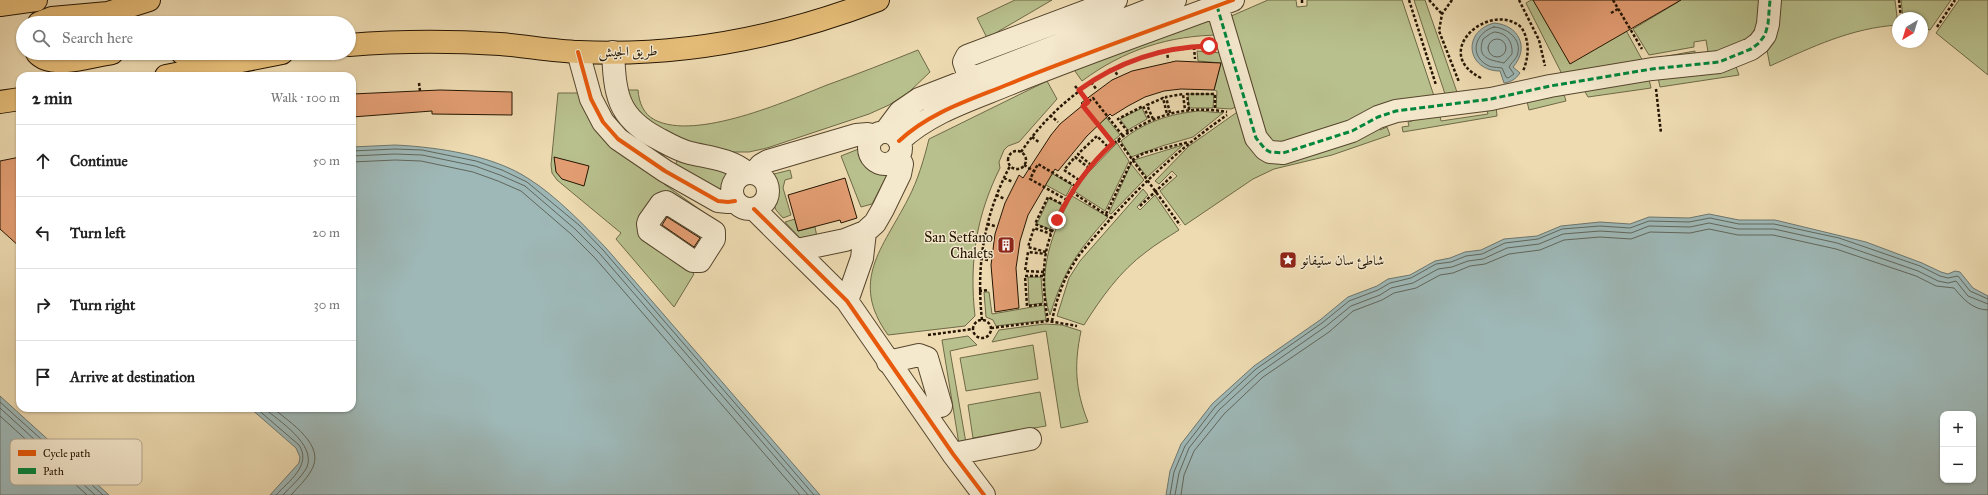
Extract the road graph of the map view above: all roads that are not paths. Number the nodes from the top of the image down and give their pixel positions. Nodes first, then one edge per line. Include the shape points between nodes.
1 (36, 0) edge
2 (149, 0) edge
3 (878, 0) edge
4 (1116, 0) edge
5 (1770, 0) edge
6 (1170, 1) edge
7 (1225, 3) edge
8 (0, 5) edge
9 (71, 16) edge
10 (356, 45) edge
11 (578, 52) junction
12 (613, 52) junction
13 (46, 60) edge
14 (69, 60) edge
15 (208, 60) edge
16 (242, 60) edge
17 (221, 66) junction
18 (188, 72) edge
19 (970, 79) junction
20 (16, 100) edge
21 (0, 102) edge
22 (646, 133) junction
23 (889, 142) junction
24 (679, 150) junction
25 (636, 152) junction
26 (668, 172) junction
27 (751, 173) junction
28 (743, 205) junction
29 (714, 232) dead end
30 (865, 232) junction
31 (797, 250) junction
32 (847, 302) junction
33 (888, 362) junction
34 (941, 406) dead end
35 (1030, 439) dead end
36 (952, 454) junction
37 (984, 495) edge

1 - 8 highway
2 - 9 highway via 108,12
3 - 12 highway, طريق الجيش via 792,28 721,44 687,49
4 - 19 street via 967,56 964,64
5 - 7 street via 1765,35 1751,50 1730,59 1708,64 1652,69 1510,95 1396,110 1352,131 1283,153 1264,149 1256,138 1230,46
6 - 19 street
7 - 23 street via 1063,62 944,111
10 - 11 highway, طريق الجيش via 459,42
11 - 12 highway, طريق الجيش
11 - 25 street via 585,83 597,112 610,130
12 - 22 street via 615,82 621,106 628,117
13 - 14 highway
15 - 17 highway
16 - 17 highway
17 - 18 highway
19 - 23 street via 909,105 893,120
20 - 21 highway
22 - 24 street
22 - 25 street
23 - 27 street via 868,134 856,135 768,161
23 - 30 street via 902,164 900,174 884,209
24 - 26 street
24 - 27 street via 730,162
25 - 26 street
26 - 28 street via 718,201
27 - 28 street via 740,176 732,187
27 - 28 street via 766,181 769,188 766,201 761,206
28 - 29 street
28 - 31 street
30 - 31 street via 845,240
30 - 32 street via 862,258
31 - 32 street
32 - 33 street
33 - 34 street via 919,355 927,358
33 - 36 street
35 - 36 street
36 - 37 street

